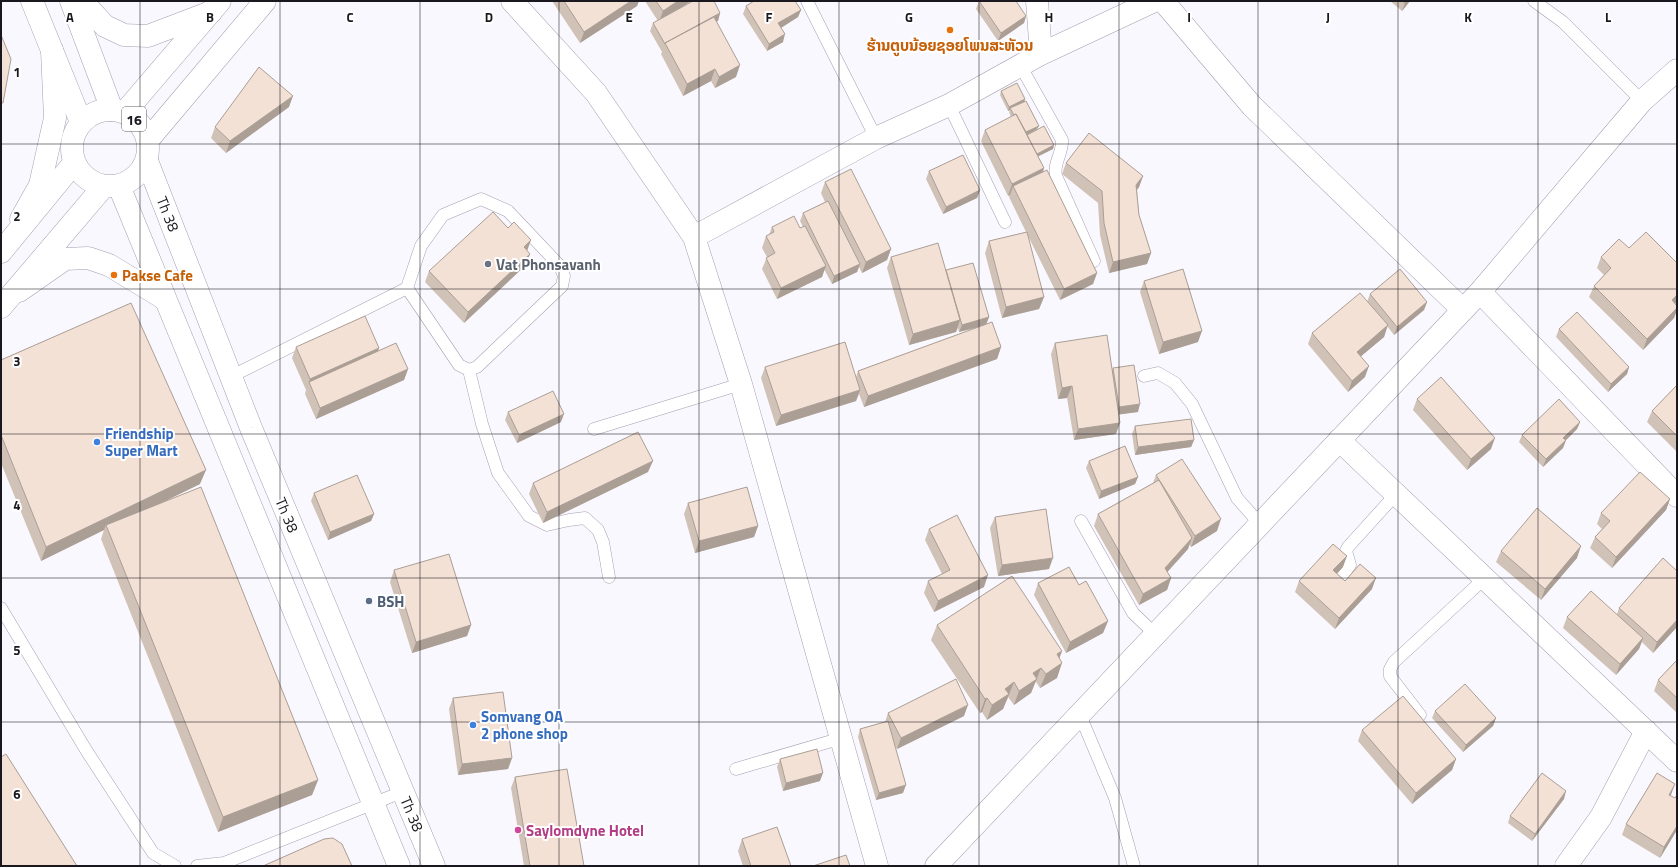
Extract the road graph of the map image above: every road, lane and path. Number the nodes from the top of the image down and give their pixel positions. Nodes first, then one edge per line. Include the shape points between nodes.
1 (32, 1) edge
2 (71, 1) edge
3 (82, 1) edge
4 (266, 1) edge
5 (512, 1) edge
6 (807, 1) edge
7 (1037, 1) edge
8 (1154, 1) edge
9 (1162, 1) edge
10 (1534, 1) edge
11 (215, 6) edge
12 (52, 50) junction
13 (1041, 54) junction
14 (1020, 65) junction
15 (1677, 70) edge
16 (1642, 101) junction
17 (949, 105) junction
18 (118, 111) junction
19 (81, 122) junction
20 (876, 138) junction
21 (148, 140) junction
22 (147, 162) junction
23 (74, 163) junction
24 (111, 186) junction
25 (1005, 222) dead end
26 (694, 236) junction
27 (5, 247) edge
28 (1094, 261) dead end
29 (407, 288) junction
30 (1480, 292) junction
31 (165, 299) junction
32 (4, 303) edge
33 (1463, 310) junction
34 (469, 370) junction
35 (232, 376) junction
36 (1144, 376) dead end
37 (741, 384) junction
38 (251, 428) junction
39 (594, 428) dead end
40 (1339, 440) junction
41 (223, 441) junction
42 (1396, 494) junction
43 (1677, 496) edge
44 (1081, 521) dead end
45 (1260, 524) junction
46 (609, 577) dead end
47 (1485, 578) junction
48 (1339, 580) edge
49 (1, 608) edge
50 (1156, 635) junction
51 (1420, 715) edge
52 (1080, 716) junction
53 (1646, 731) junction
54 (842, 738) junction
55 (1677, 761) edge
56 (736, 769) dead end
57 (402, 792) junction
58 (372, 804) junction
59 (175, 866) edge
60 (196, 866) edge
61 (399, 866) edge
62 (434, 866) edge
63 (877, 866) edge
64 (936, 866) edge
65 (1134, 866) edge
66 (1566, 866) edge

1 - 12 main road
2 - 18 main road
3 - 11 main road via 105,26 124,35 148,36
4 - 21 main road, 16
5 - 26 main road via 596,93
6 - 20 lane
7 - 13 main road
8 - 13 main road
9 - 33 main road via 1252,106
10 - 16 lane via 1563,22
11 - 18 main road, 16
12 - 19 main road
12 - 27 main road via 55,118 49,148 40,185
13 - 14 main road
14 - 17 main road
14 - 28 lane via 1062,140 1054,169
15 - 16 main road
16 - 30 main road
17 - 20 main road
17 - 25 lane
18 - 19 main road, 16 via 93,113
18 - 21 main road, 16 via 140,123
19 - 23 main road via 72,142
20 - 26 main road
21 - 22 main road, 16
22 - 24 main road via 131,181
22 - 35 main road, Th 38
23 - 24 main road via 86,178
23 - 27 main road
24 - 31 main road, Th 38
24 - 32 main road
26 - 37 main road
29 - 34 lane via 459,365
29 - 34 lane via 421,246 443,214 482,199 508,211 560,266 564,276 562,286 477,367
29 - 35 lane
30 - 33 main road
30 - 43 main road
31 - 32 main road via 109,265 88,258 65,259
31 - 41 main road, Th 38
33 - 40 main road
34 - 46 lane via 482,424 498,473 529,516 548,526 585,518 598,530 603,542
35 - 38 main road, Th 38
36 - 45 lane via 1158,373 1175,383 1192,404 1237,498
37 - 39 lane
37 - 54 main road
38 - 41 main road
38 - 57 main road, Th 38
40 - 42 main road
40 - 45 main road
41 - 58 main road, Th 38
42 - 47 main road
42 - 48 lane via 1348,547 1346,551 1350,565
44 - 50 lane via 1133,613
45 - 50 main road
47 - 51 lane via 1394,662 1390,669 1390,676
47 - 53 main road
49 - 59 lane via 86,750 153,853
50 - 52 main road
52 - 64 main road
52 - 65 lane via 1115,798
53 - 55 main road
53 - 66 main road via 1601,817
54 - 56 lane
54 - 63 main road
57 - 58 lane
57 - 62 main road, Th 38
58 - 60 lane via 224,863
58 - 61 main road, Th 38

